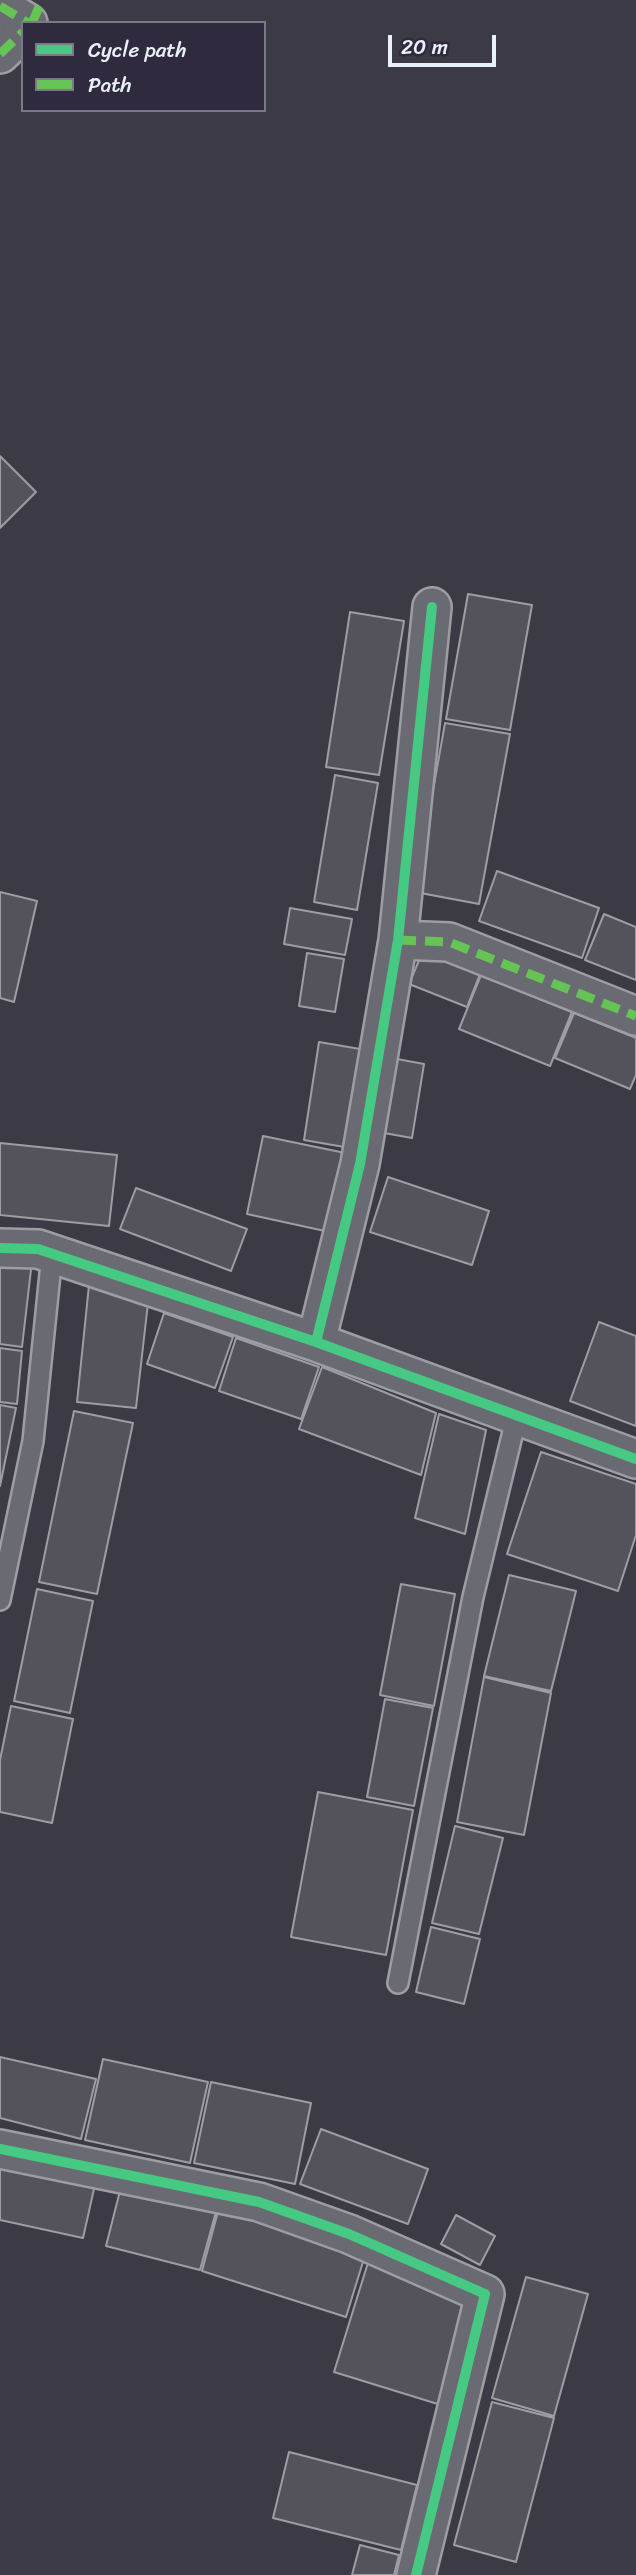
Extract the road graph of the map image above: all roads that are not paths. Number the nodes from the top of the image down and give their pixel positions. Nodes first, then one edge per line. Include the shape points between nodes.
1 (42, 0) edge
2 (0, 6) edge
3 (26, 21) edge
4 (31, 21) edge
5 (21, 34) edge
6 (0, 54) edge
7 (432, 607) dead end
8 (398, 940) junction
9 (636, 1016) edge
10 (0, 1248) edge
11 (52, 1254) junction
12 (316, 1342) junction
13 (517, 1415) junction
14 (636, 1459) edge
15 (0, 1600) edge
16 (398, 1983) dead end
17 (0, 2149) edge
18 (416, 2575) edge

1 - 4 street
2 - 3 street
5 - 6 street
7 - 8 street
8 - 9 street via 450,942
8 - 12 street via 360,1164
10 - 11 street via 38,1248
11 - 12 street
11 - 15 lane via 33,1441
12 - 13 street
13 - 14 street
13 - 16 lane via 472,1597
17 - 18 street via 259,2202 349,2234 485,2294

